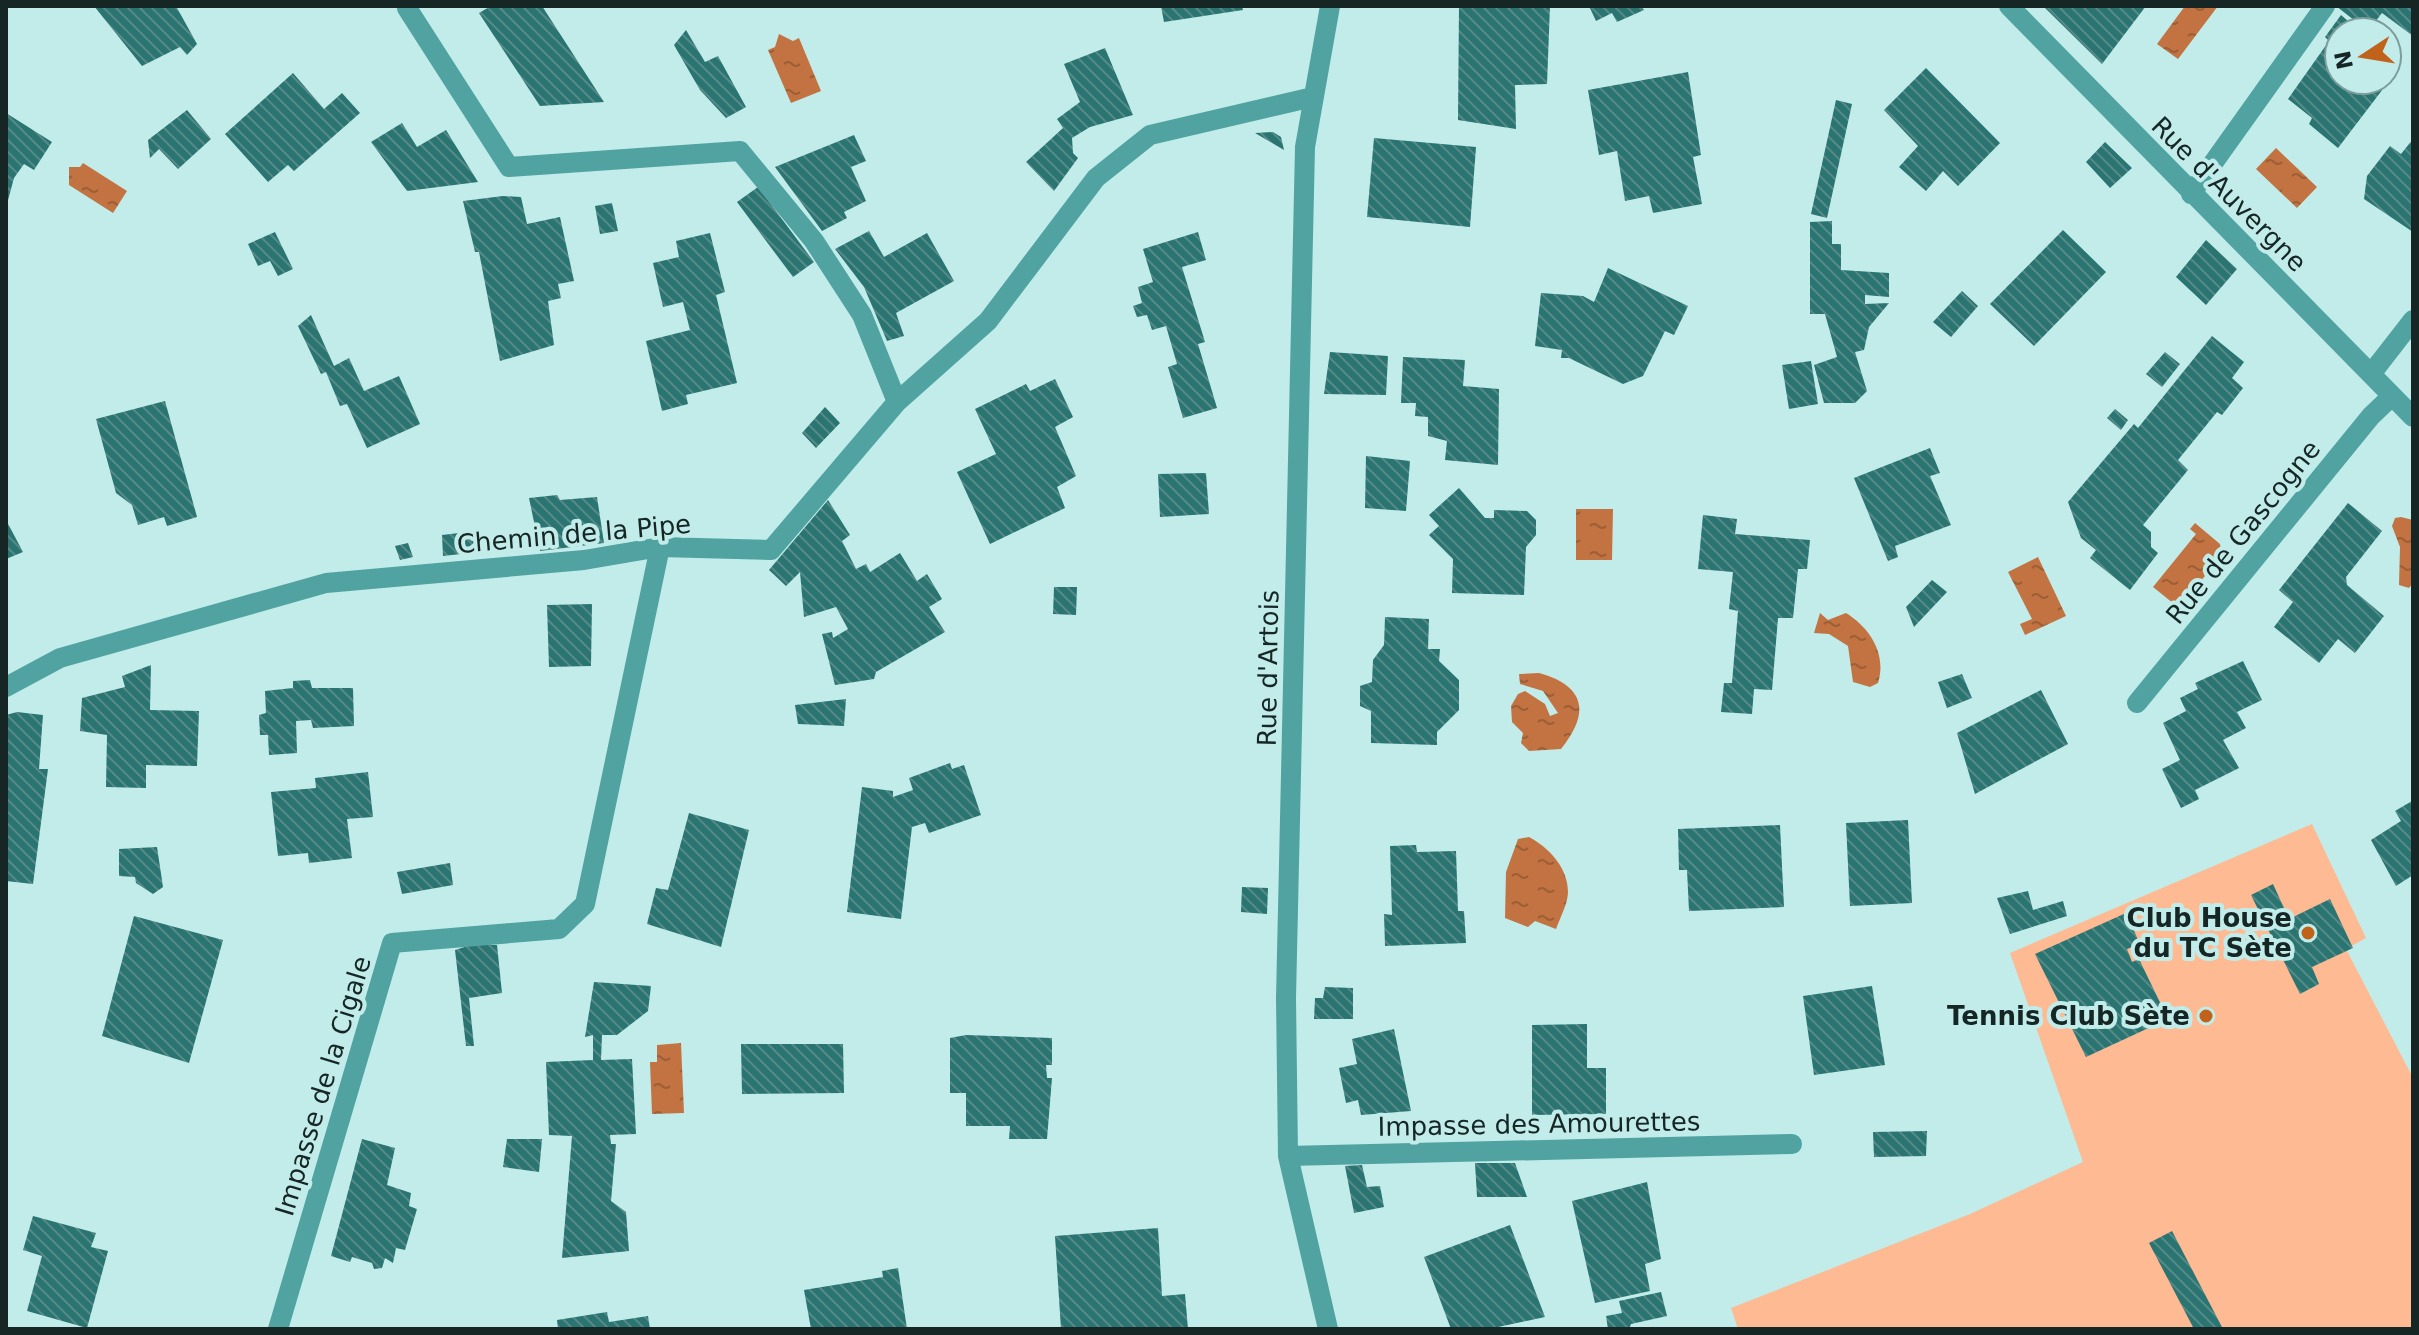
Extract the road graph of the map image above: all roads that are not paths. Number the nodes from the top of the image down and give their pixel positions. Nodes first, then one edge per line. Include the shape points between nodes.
1 (1330, 6) edge
2 (2009, 6) edge
3 (2325, 6) edge
4 (407, 8) dead end
5 (1313, 97) junction
6 (2191, 194) junction
7 (2413, 320) edge
8 (2371, 374) junction
9 (2392, 396) junction
10 (897, 402) junction
11 (2413, 417) edge
12 (660, 547) junction
13 (6, 687) edge
14 (2137, 703) dead end
15 (1792, 1144) dead end
16 (1288, 1156) junction
17 (278, 1329) edge
18 (1328, 1329) edge

1 - 5 street, Rue d'Artois
2 - 6 street, Rue d'Auvergne
3 - 6 street
4 - 10 street via 509,167 740,151 814,241 862,315
5 - 10 street, Chemin de la Pipe via 1150,135 1096,178 988,321
5 - 16 street, Rue d'Artois via 1305,179 1286,998
6 - 8 street, Rue d'Auvergne
7 - 8 street
8 - 9 street, Rue d'Auvergne
9 - 11 street, Rue d'Auvergne
9 - 14 street, Rue de Gascogne
10 - 12 street, Chemin de la Pipe via 771,550
12 - 13 street, Chemin de la Pipe via 584,560 326,583 60,658
12 - 17 street, Impasse de la Cigale via 585,904 559,929 392,943
15 - 16 street, Impasse des Amourettes
16 - 18 street, Rue d'Artois

